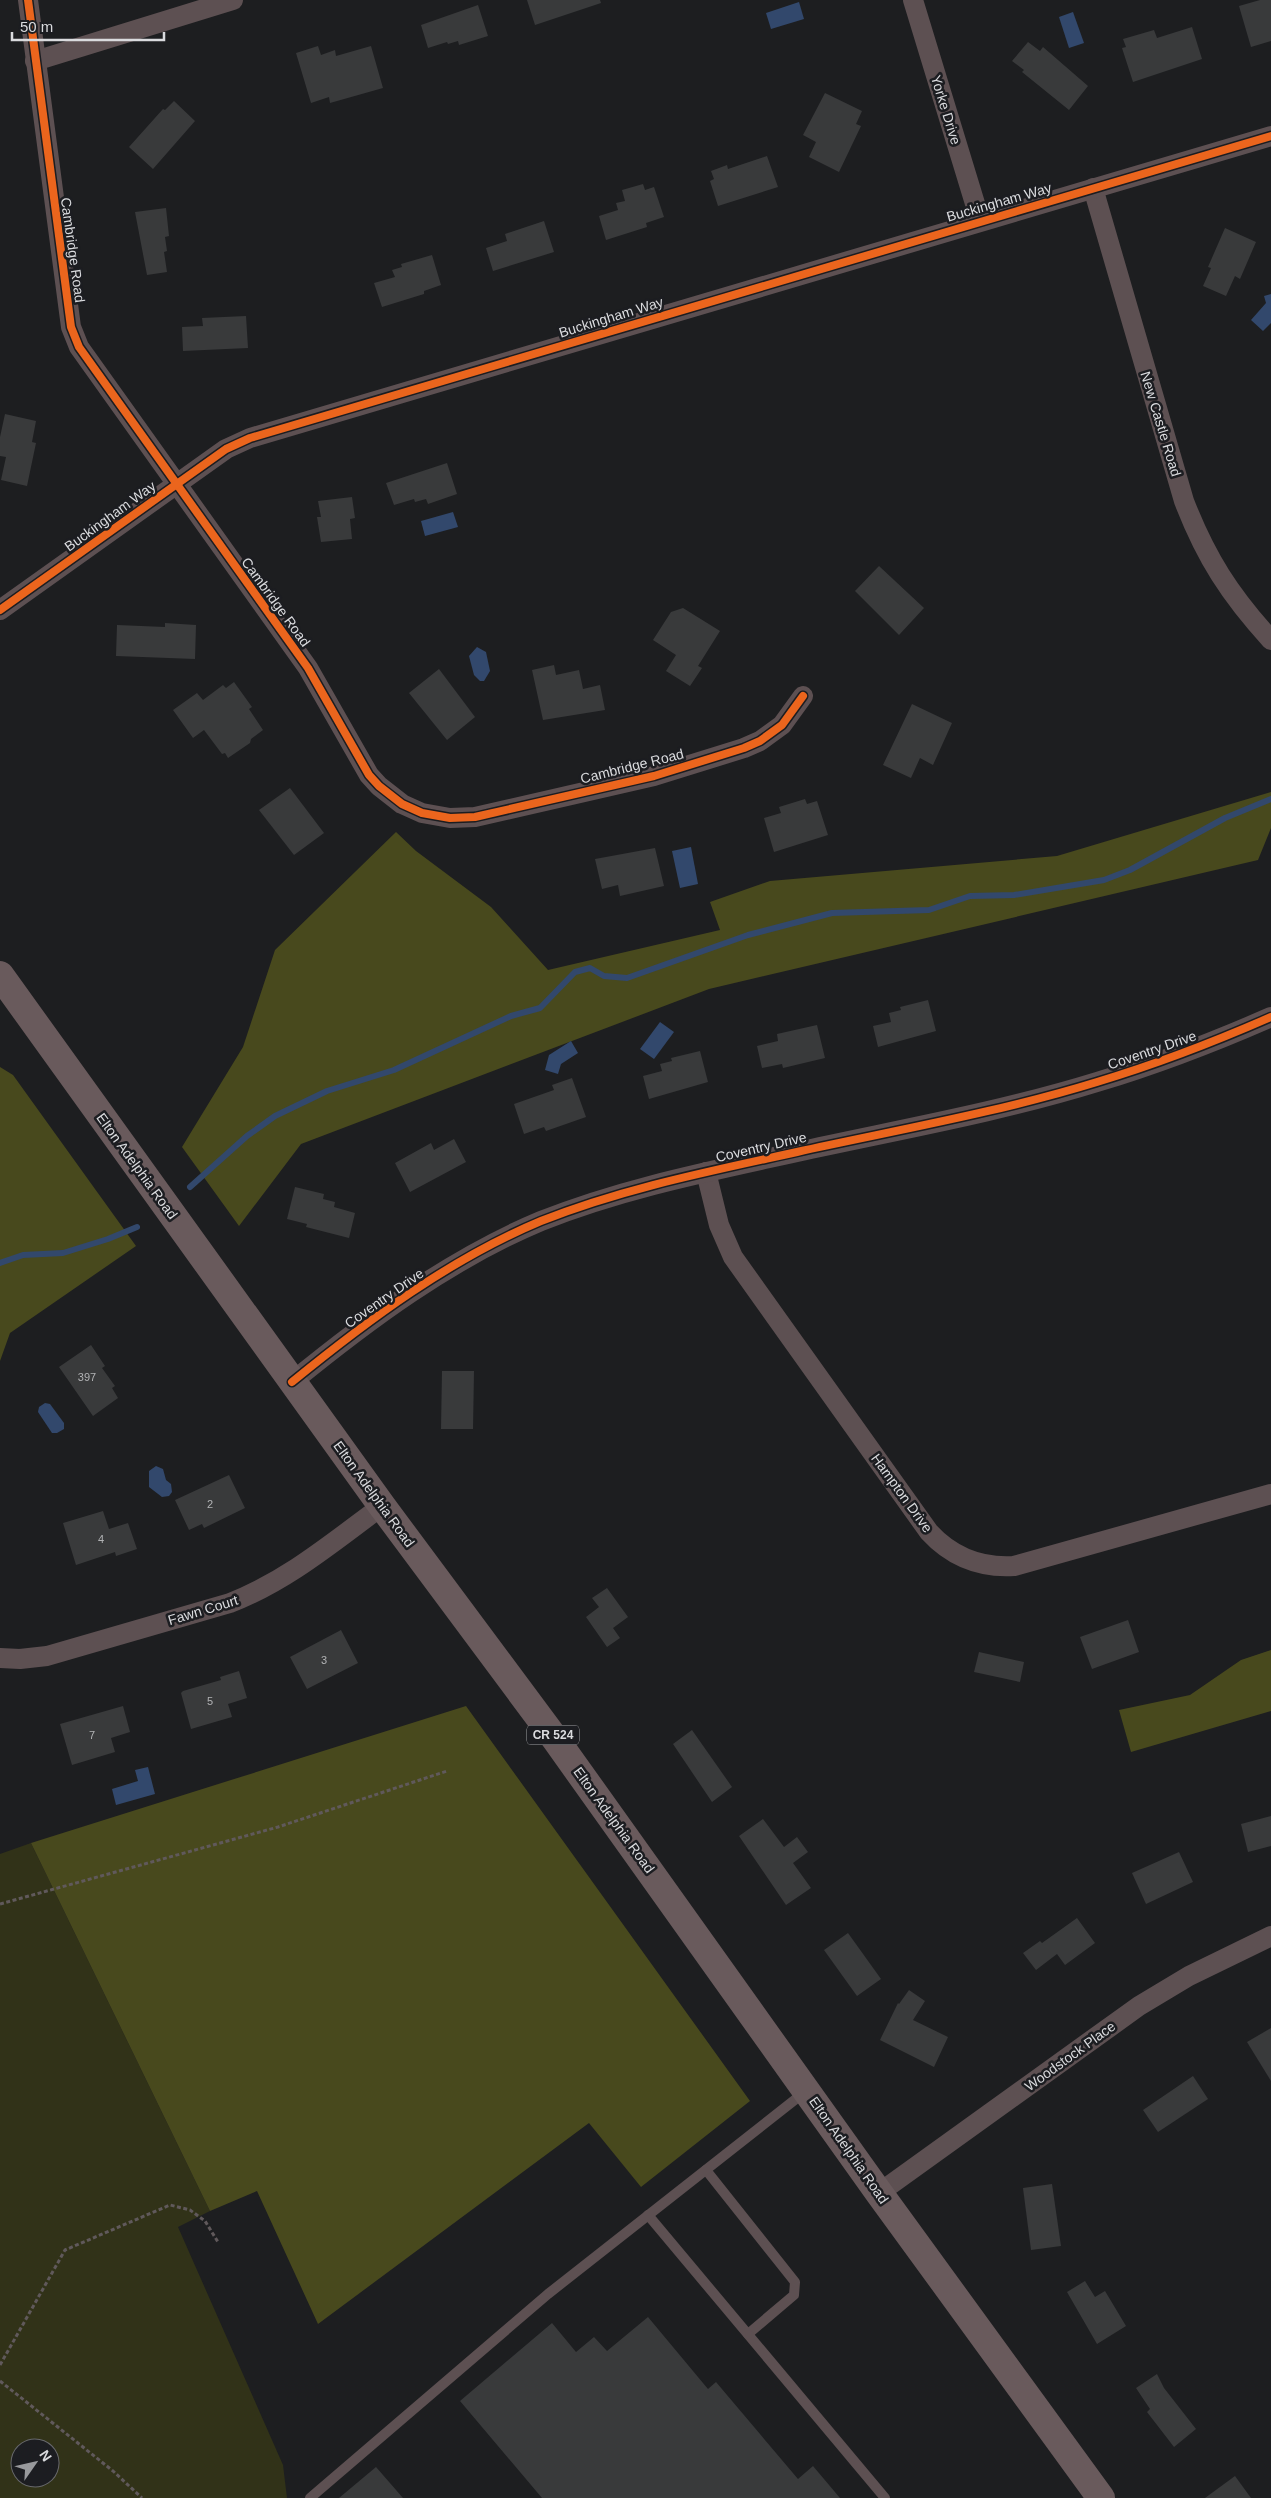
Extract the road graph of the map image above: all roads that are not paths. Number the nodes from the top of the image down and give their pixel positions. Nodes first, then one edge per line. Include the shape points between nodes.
1 (28, 0) edge
2 (233, 0) edge
3 (913, 0) edge
4 (35, 61) junction
5 (1271, 136) edge
6 (1093, 188) junction
7 (980, 220) junction
8 (176, 484) junction
9 (0, 610) edge
10 (1271, 640) edge
11 (803, 696) dead end
12 (0, 976) edge
13 (1271, 1017) edge
14 (706, 1172) junction
15 (292, 1382) junction
16 (1271, 1494) edge
17 (382, 1506) junction
18 (0, 1658) edge
19 (1271, 1936) edge
20 (806, 2090) junction
21 (706, 2170) junction
22 (880, 2193) junction
23 (648, 2215) junction
24 (748, 2334) junction
25 (310, 2498) edge
26 (885, 2498) edge
27 (1101, 2498) edge

1 - 4 street, Cambridge Road
2 - 4 street
3 - 7 street, Yorke Drive
4 - 8 street, Cambridge Road via 71,326 79,347
5 - 6 street, Buckingham Way
6 - 7 street, Buckingham Way
6 - 10 street, New Castle Road via 1184,501 1197,535 1216,571 1243,610
7 - 8 street, Buckingham Way via 250,438 226,449
8 - 9 street, Buckingham Way
8 - 11 street, Cambridge Road via 308,668 369,775 402,804 422,813 450,818 475,817 663,773 760,741 782,726
12 - 15 main road, Elton Adelphia Road / CR 524
13 - 14 street, Coventry Drive via 1181,1054 1096,1083
14 - 15 street, Coventry Drive via 587,1204 489,1246 423,1284
14 - 16 street, Hampton Drive via 718,1225 733,1257 929,1532 951,1552 974,1563 1014,1566
15 - 17 main road, Elton Adelphia Road / CR 524
17 - 18 street, Fawn Court via 281,1580 256,1593 47,1656
17 - 20 main road, Elton Adelphia Road / CR 524 via 556,1740
19 - 22 street, Woodstock Place via 1188,1976 1139,2006
20 - 21 lane
20 - 22 main road, Elton Adelphia Road / CR 524
21 - 23 lane
21 - 24 lane via 796,2282 794,2295
22 - 27 main road, Elton Adelphia Road / CR 524
23 - 24 lane
23 - 25 lane via 548,2294
24 - 26 lane

